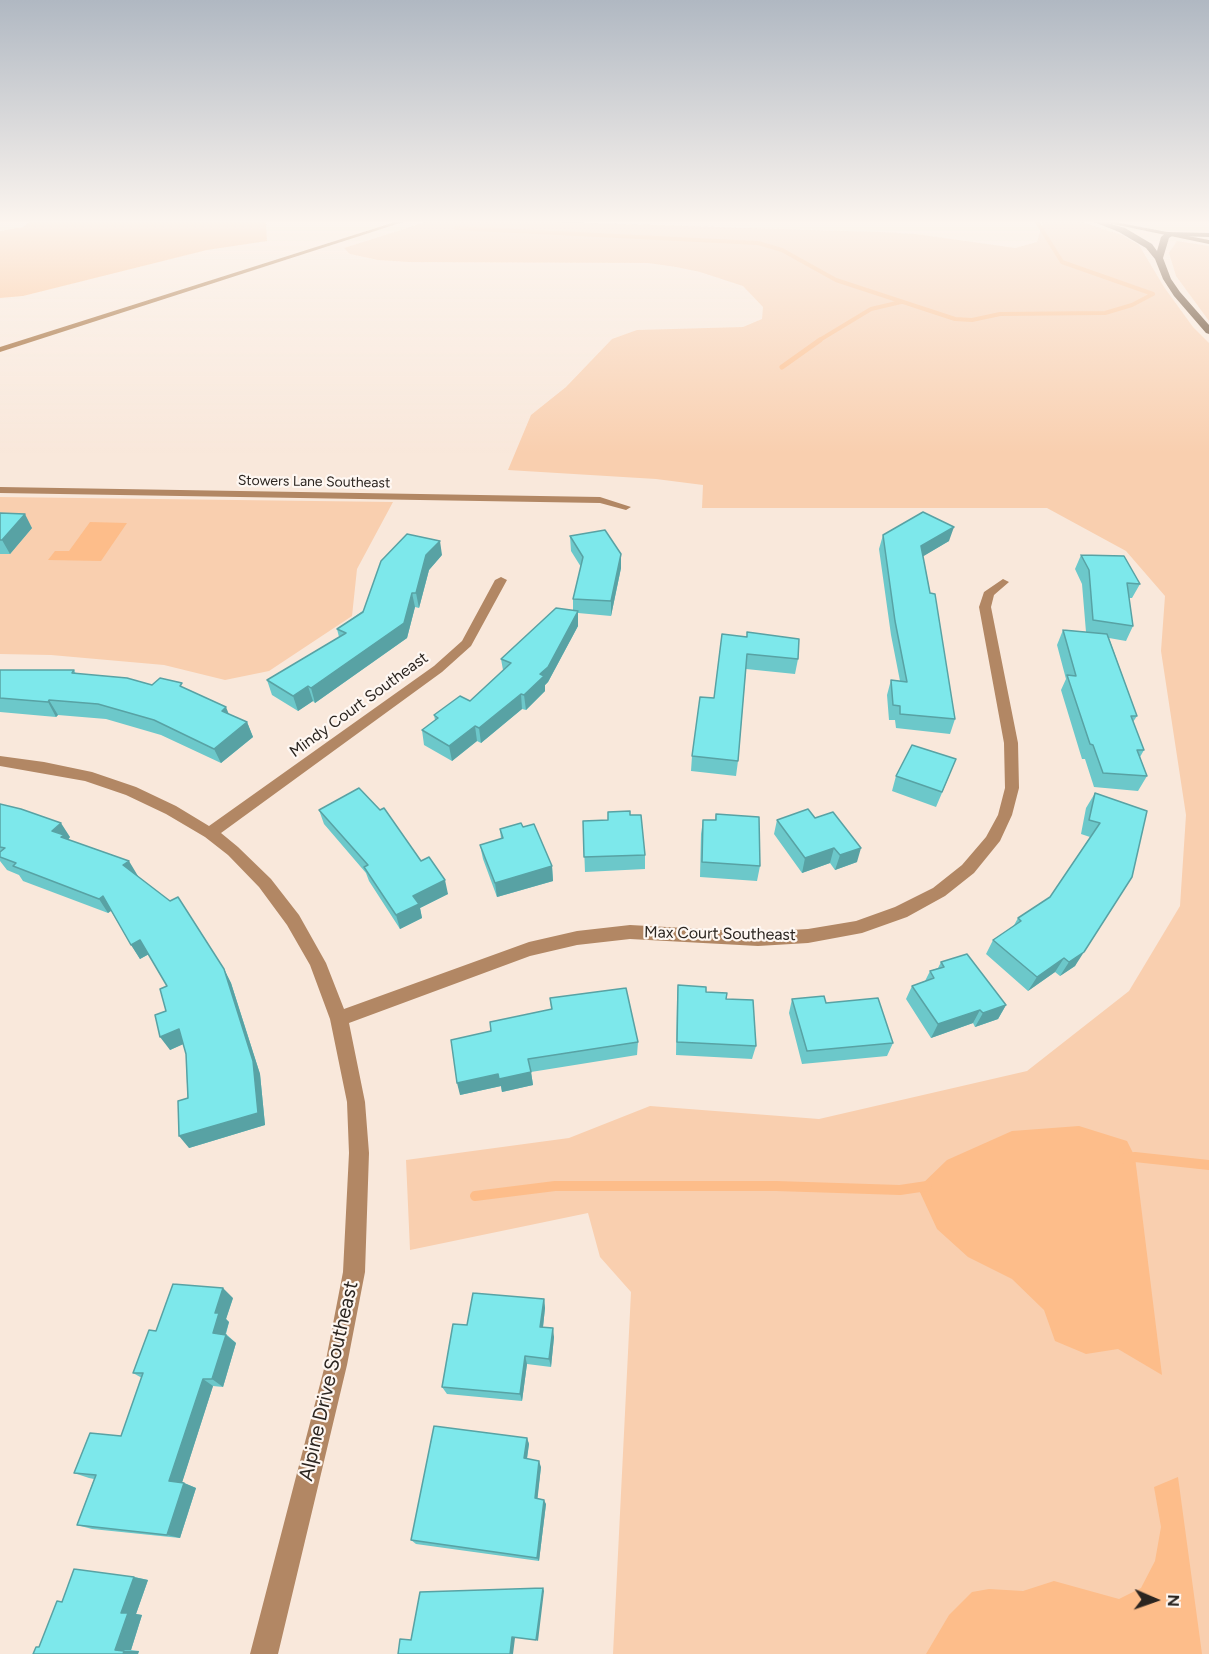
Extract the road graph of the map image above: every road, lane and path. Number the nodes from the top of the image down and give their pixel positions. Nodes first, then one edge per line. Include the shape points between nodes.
1 (159, 299) edge
2 (1181, 299) edge
3 (1209, 331) edge
4 (0, 350) edge
5 (0, 490) edge
6 (626, 507) dead end
7 (501, 580) dead end
8 (1003, 582) dead end
9 (0, 761) edge
10 (210, 833) junction
11 (339, 1019) junction
12 (264, 1654) edge

1 - 4 main road
2 - 3 highway
5 - 6 street, Stowers Lane Southeast via 600,500
7 - 10 street, Mindy Court Southeast via 467,643 438,669
8 - 11 street, Max Court Southeast via 988,594 985,607 1011,743 1012,789 992,841 968,869 939,892 901,912 856,928 808,936 758,939 630,932 577,938 529,950
9 - 10 street, Alpine Drive Southeast via 87,776 131,791
10 - 11 street, Alpine Drive Southeast via 265,883 293,920 318,963
11 - 12 street, Alpine Drive Southeast via 356,1102 358,1133 360,1172 354,1272 336,1365

